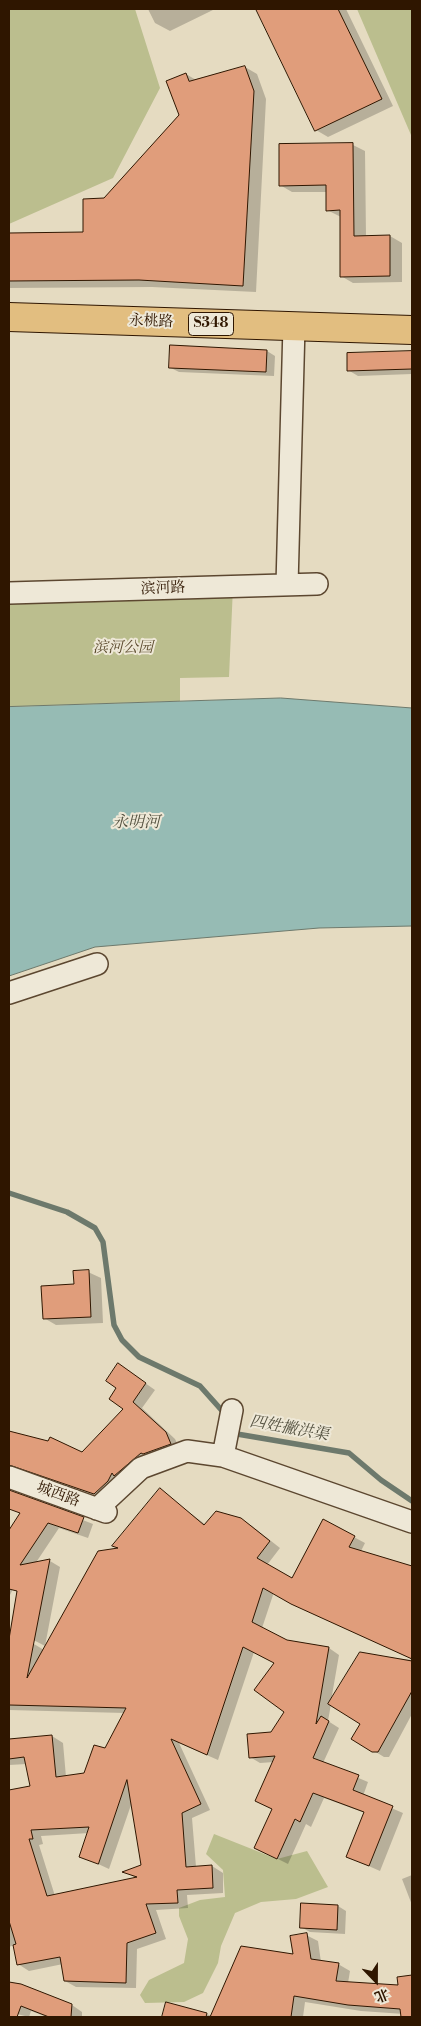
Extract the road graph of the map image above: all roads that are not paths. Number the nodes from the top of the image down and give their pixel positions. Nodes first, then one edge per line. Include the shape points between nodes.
1 (9, 317) edge
2 (294, 326) junction
3 (412, 330) edge
4 (317, 584) dead end
5 (287, 585) junction
6 (9, 593) edge
7 (97, 964) dead end
8 (9, 993) edge
9 (232, 1410) dead end
10 (225, 1447) junction
11 (9, 1477) edge
12 (412, 1522) edge

1 - 2 main road, 永桃路 / S348
2 - 3 main road, 永桃路 / S348
2 - 5 street
4 - 5 street, 滨河路
5 - 6 street, 滨河路
7 - 8 street
9 - 10 street
10 - 11 street, 城西路 via 187,1451 141,1468 101,1510
10 - 12 street

